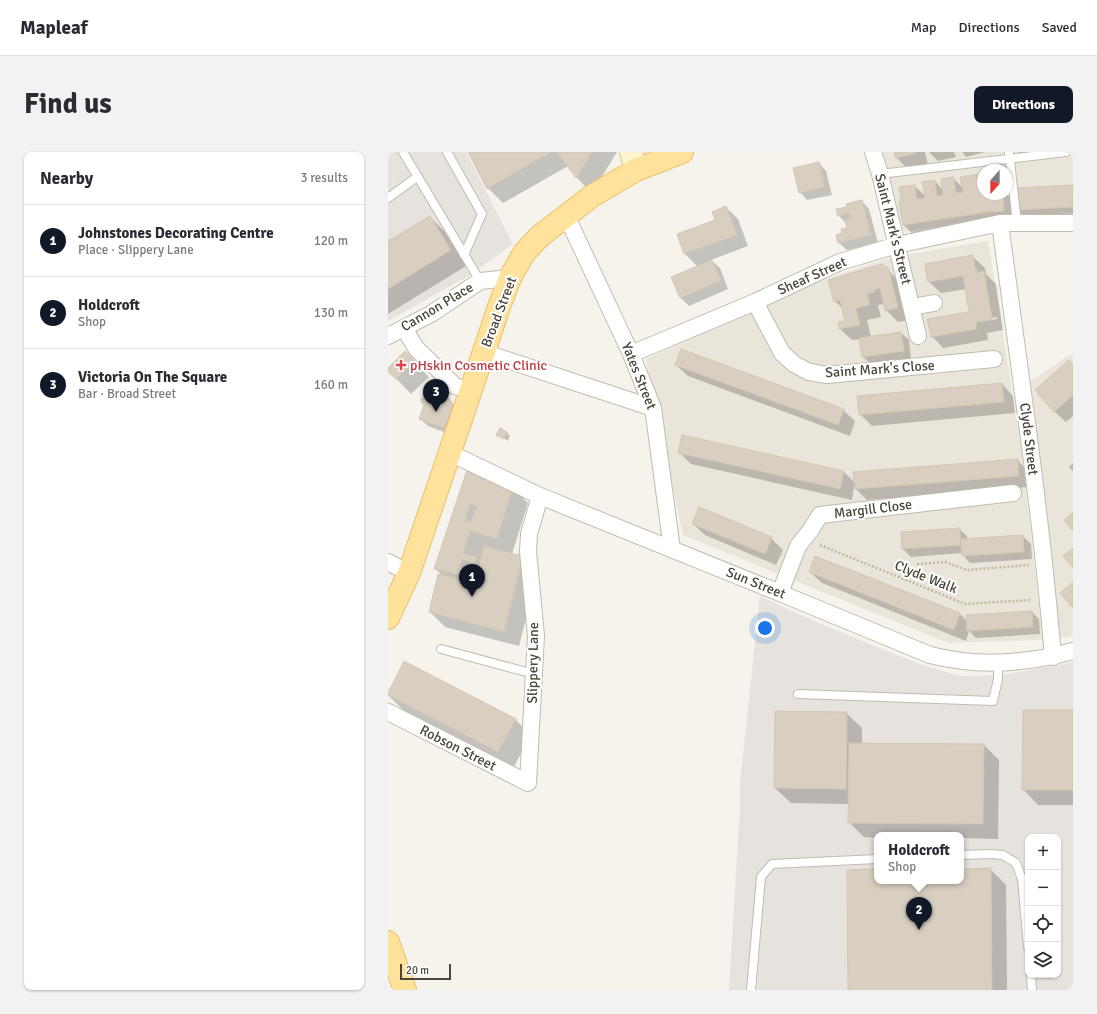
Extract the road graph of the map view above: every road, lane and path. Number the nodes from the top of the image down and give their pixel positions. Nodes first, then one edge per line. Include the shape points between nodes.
1 (403, 152) edge
2 (447, 152) edge
3 (682, 152) edge
4 (873, 152) edge
5 (1066, 152) edge
6 (1010, 155) edge
7 (633, 161) edge
8 (880, 174) junction
9 (417, 177) junction
10 (388, 198) edge
11 (566, 215) junction
12 (1000, 223) junction
13 (1017, 223) junction
14 (1073, 223) edge
15 (897, 245) junction
16 (464, 255) junction
17 (510, 278) junction
18 (480, 281) junction
19 (755, 302) junction
20 (934, 303) dead end
21 (912, 307) junction
22 (404, 328) junction
23 (388, 336) edge
24 (918, 336) dead end
25 (483, 352) junction
26 (631, 354) junction
27 (994, 360) dead end
28 (470, 391) junction
29 (653, 408) junction
30 (450, 453) junction
31 (1013, 493) dead end
32 (540, 496) junction
33 (803, 538) junction
34 (672, 549) junction
35 (388, 562) edge
36 (917, 564) dead end
37 (1044, 564) junction
38 (409, 573) junction
39 (780, 592) junction
40 (1048, 599) junction
41 (388, 618) edge
42 (441, 649) dead end
43 (1073, 651) edge
44 (1053, 656) junction
45 (998, 663) junction
46 (534, 674) junction
47 (798, 694) dead end
48 (388, 712) edge
49 (528, 784) joint
50 (964, 855) edge
51 (874, 859) edge
52 (388, 942) edge
53 (1028, 942) edge
54 (1030, 978) edge
55 (405, 990) edge
56 (751, 990) edge
57 (1032, 990) edge

1 - 9 lane
2 - 16 lane via 482,214
3 - 7 main road, Broad Street
4 - 8 street, Saint Mark's Street
5 - 6 lane
6 - 8 lane
6 - 13 lane
7 - 11 main road, Broad Street
8 - 15 street, Saint Mark's Street
9 - 10 lane
9 - 16 lane
11 - 17 main road, Broad Street via 540,236 524,254
11 - 26 street, Yates Street
12 - 13 street, Sheaf Street
12 - 15 street, Sheaf Street
12 - 37 street, Clyde Street
13 - 14 street, Sheaf Street
15 - 19 street, Sheaf Street via 840,262
15 - 21 street, Saint Mark's Street
16 - 18 lane
17 - 18 street, Cannon Place
17 - 25 main road, Broad Street
18 - 22 street, Cannon Place via 431,314
19 - 26 street, Sheaf Street
19 - 27 street, Saint Mark's Close via 782,353 794,364 809,372 827,375
20 - 21 street
21 - 24 street, Saint Mark's Street
22 - 23 street, Cannon Place
22 - 28 street via 416,348 455,386
25 - 28 main road, Broad Street
25 - 29 street
26 - 29 street, Yates Street
28 - 30 main road, Broad Street
29 - 34 street, Yates Street
30 - 32 street, Sun Street
30 - 38 main road, Broad Street
31 - 33 street, Margill Close via 820,516
32 - 34 street, Sun Street
32 - 46 street, Slippery Lane via 529,534 528,551 536,636
33 - 39 street, Margill Close
33 - 40 path, Clyde Walk via 966,604
34 - 39 street, Sun Street
35 - 38 street
36 - 37 path, Clyde Walk via 945,562 967,570
37 - 40 street, Clyde Street
38 - 41 main road, Broad Street
39 - 45 street, Sun Street via 930,655 949,660
40 - 44 street, Clyde Street
42 - 46 lane
43 - 44 street, Sun Street
44 - 45 street, Sun Street
45 - 47 lane via 998,679 993,701
46 - 49 street, Slippery Lane
48 - 49 street, Robson Street
50 - 53 lane via 1003,855 1016,863 1022,879
51 - 56 lane via 772,864 761,878
52 - 55 main road
54 - 57 lane

